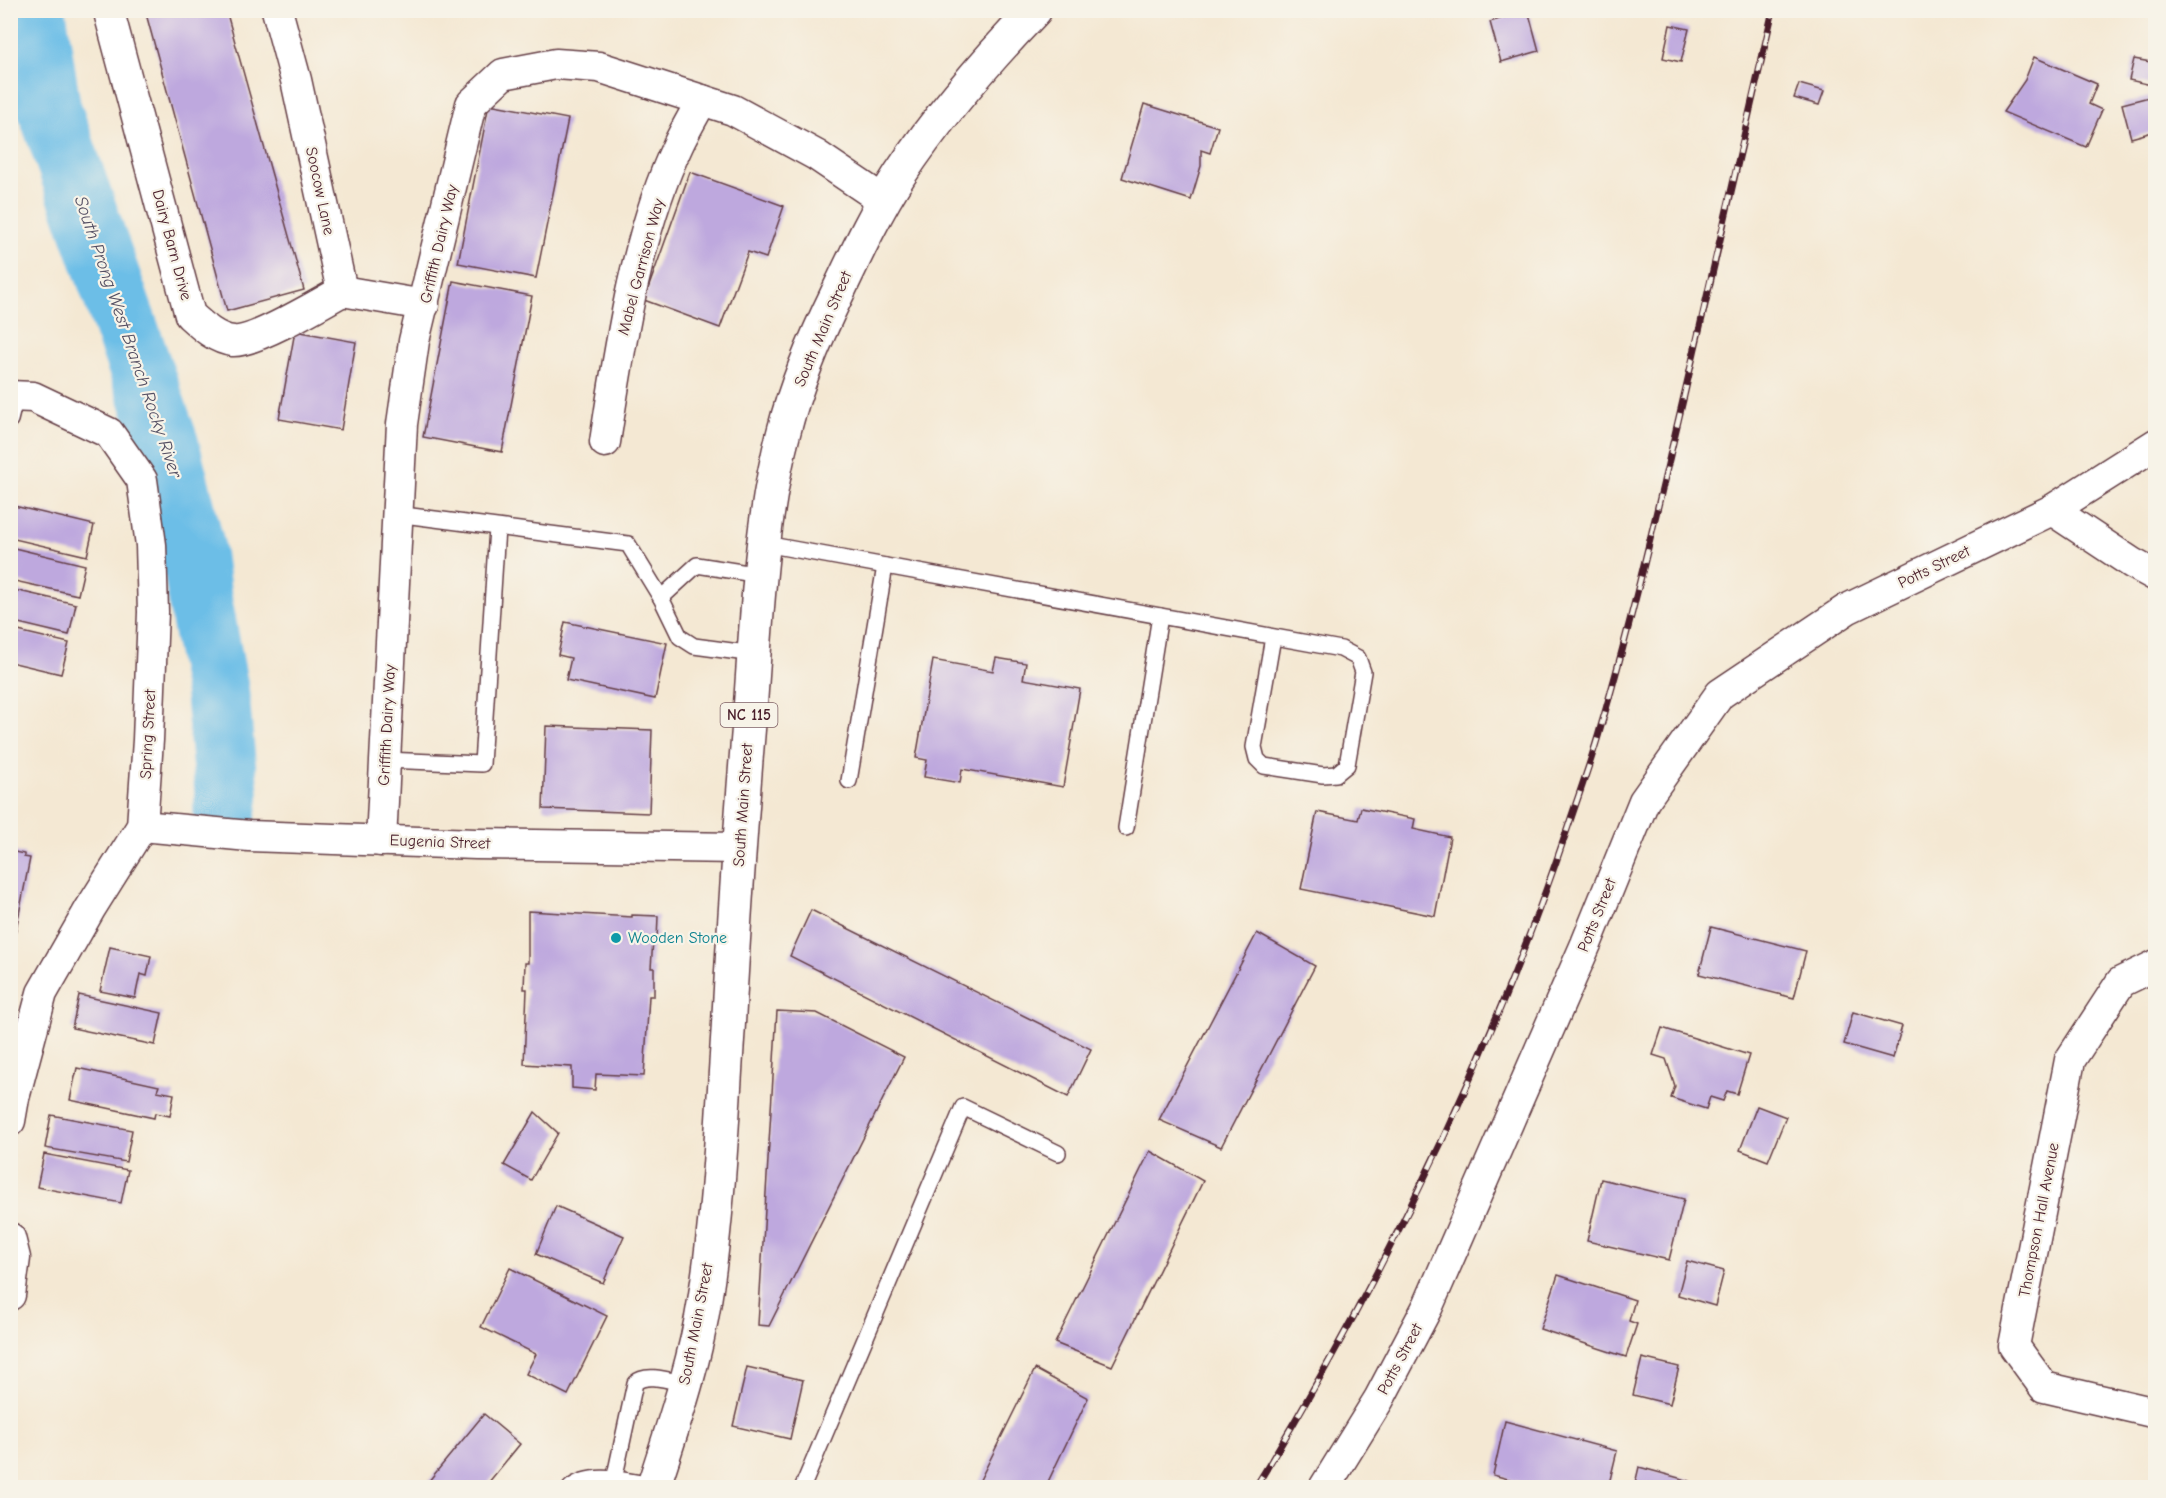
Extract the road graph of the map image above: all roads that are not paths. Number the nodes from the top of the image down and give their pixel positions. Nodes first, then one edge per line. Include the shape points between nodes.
1 (110, 10) edge
2 (277, 10) edge
3 (1035, 10) edge
4 (702, 100) junction
5 (884, 201) junction
6 (342, 291) junction
7 (424, 305) junction
8 (12, 404) edge
9 (605, 442) dead end
10 (2156, 444) edge
11 (2052, 510) junction
12 (396, 514) junction
13 (497, 528) junction
14 (762, 559) junction
15 (885, 566) junction
16 (2156, 576) edge
17 (661, 598) junction
18 (1160, 616) junction
19 (1273, 637) junction
20 (754, 654) junction
21 (385, 760) junction
22 (849, 782) dead end
23 (142, 826) junction
24 (1126, 828) dead end
25 (381, 841) junction
26 (739, 848) junction
27 (2156, 965) edge
28 (20, 1039) edge
29 (10, 1120) edge
30 (1058, 1153) dead end
31 (10, 1238) edge
32 (10, 1295) edge
33 (685, 1384) junction
34 (2156, 1413) edge
35 (614, 1480) junction
36 (653, 1486) edge
37 (803, 1486) edge
38 (570, 1488) edge
39 (1324, 1488) edge

1 - 6 street, Dairy Barn Drive via 190,315 207,331 233,341 260,334
2 - 6 street, Soocow Lane
3 - 5 main road, South Main Street / NC 115 via 926,136
4 - 5 street, Griffith Dairy Way via 733,110 816,156
4 - 7 street, Griffith Dairy Way via 599,67 556,64 502,74 471,104
4 - 9 street, Mabel Garrison Way via 678,146 632,287
5 - 14 main road, South Main Street / NC 115 via 819,332 798,386 772,483
6 - 7 street
7 - 12 street, Griffith Dairy Way via 414,341 402,424
8 - 23 street, Spring Street via 33,397 109,433 142,480 151,545 153,612
10 - 11 street, Potts Street
11 - 16 street
11 - 39 street, Potts Street via 1847,609 1720,694 1644,801 1428,1306 1379,1399
12 - 13 lane
12 - 21 street, Griffith Dairy Way
13 - 17 lane via 628,544
13 - 21 lane via 482,764
14 - 15 lane
14 - 17 lane via 697,565
14 - 20 main road, South Main Street / NC 115
15 - 18 lane
15 - 22 lane
17 - 20 lane via 680,637 694,646
18 - 19 lane
18 - 24 lane
19 - 19 lane via 1341,649 1358,658 1362,672 1347,765 1336,774 1264,766 1257,759 1254,747
20 - 26 main road, South Main Street / NC 115
21 - 25 street, Griffith Dairy Way
23 - 25 street, Eugenia Street via 249,836
23 - 28 street, Spring Street via 90,909
25 - 26 street, Eugenia Street
26 - 33 main road, South Main Street / NC 115 via 718,1189 704,1301
27 - 34 street, Thompson Hall Avenue via 2121,982 2070,1060 2014,1346 2044,1387
28 - 29 street, Spring Street
30 - 37 lane via 963,1107
31 - 32 street via 15,1258
33 - 35 lane via 647,1377 635,1383
33 - 36 main road, South Main Street / NC 115
35 - 36 lane
35 - 38 lane via 584,1480

